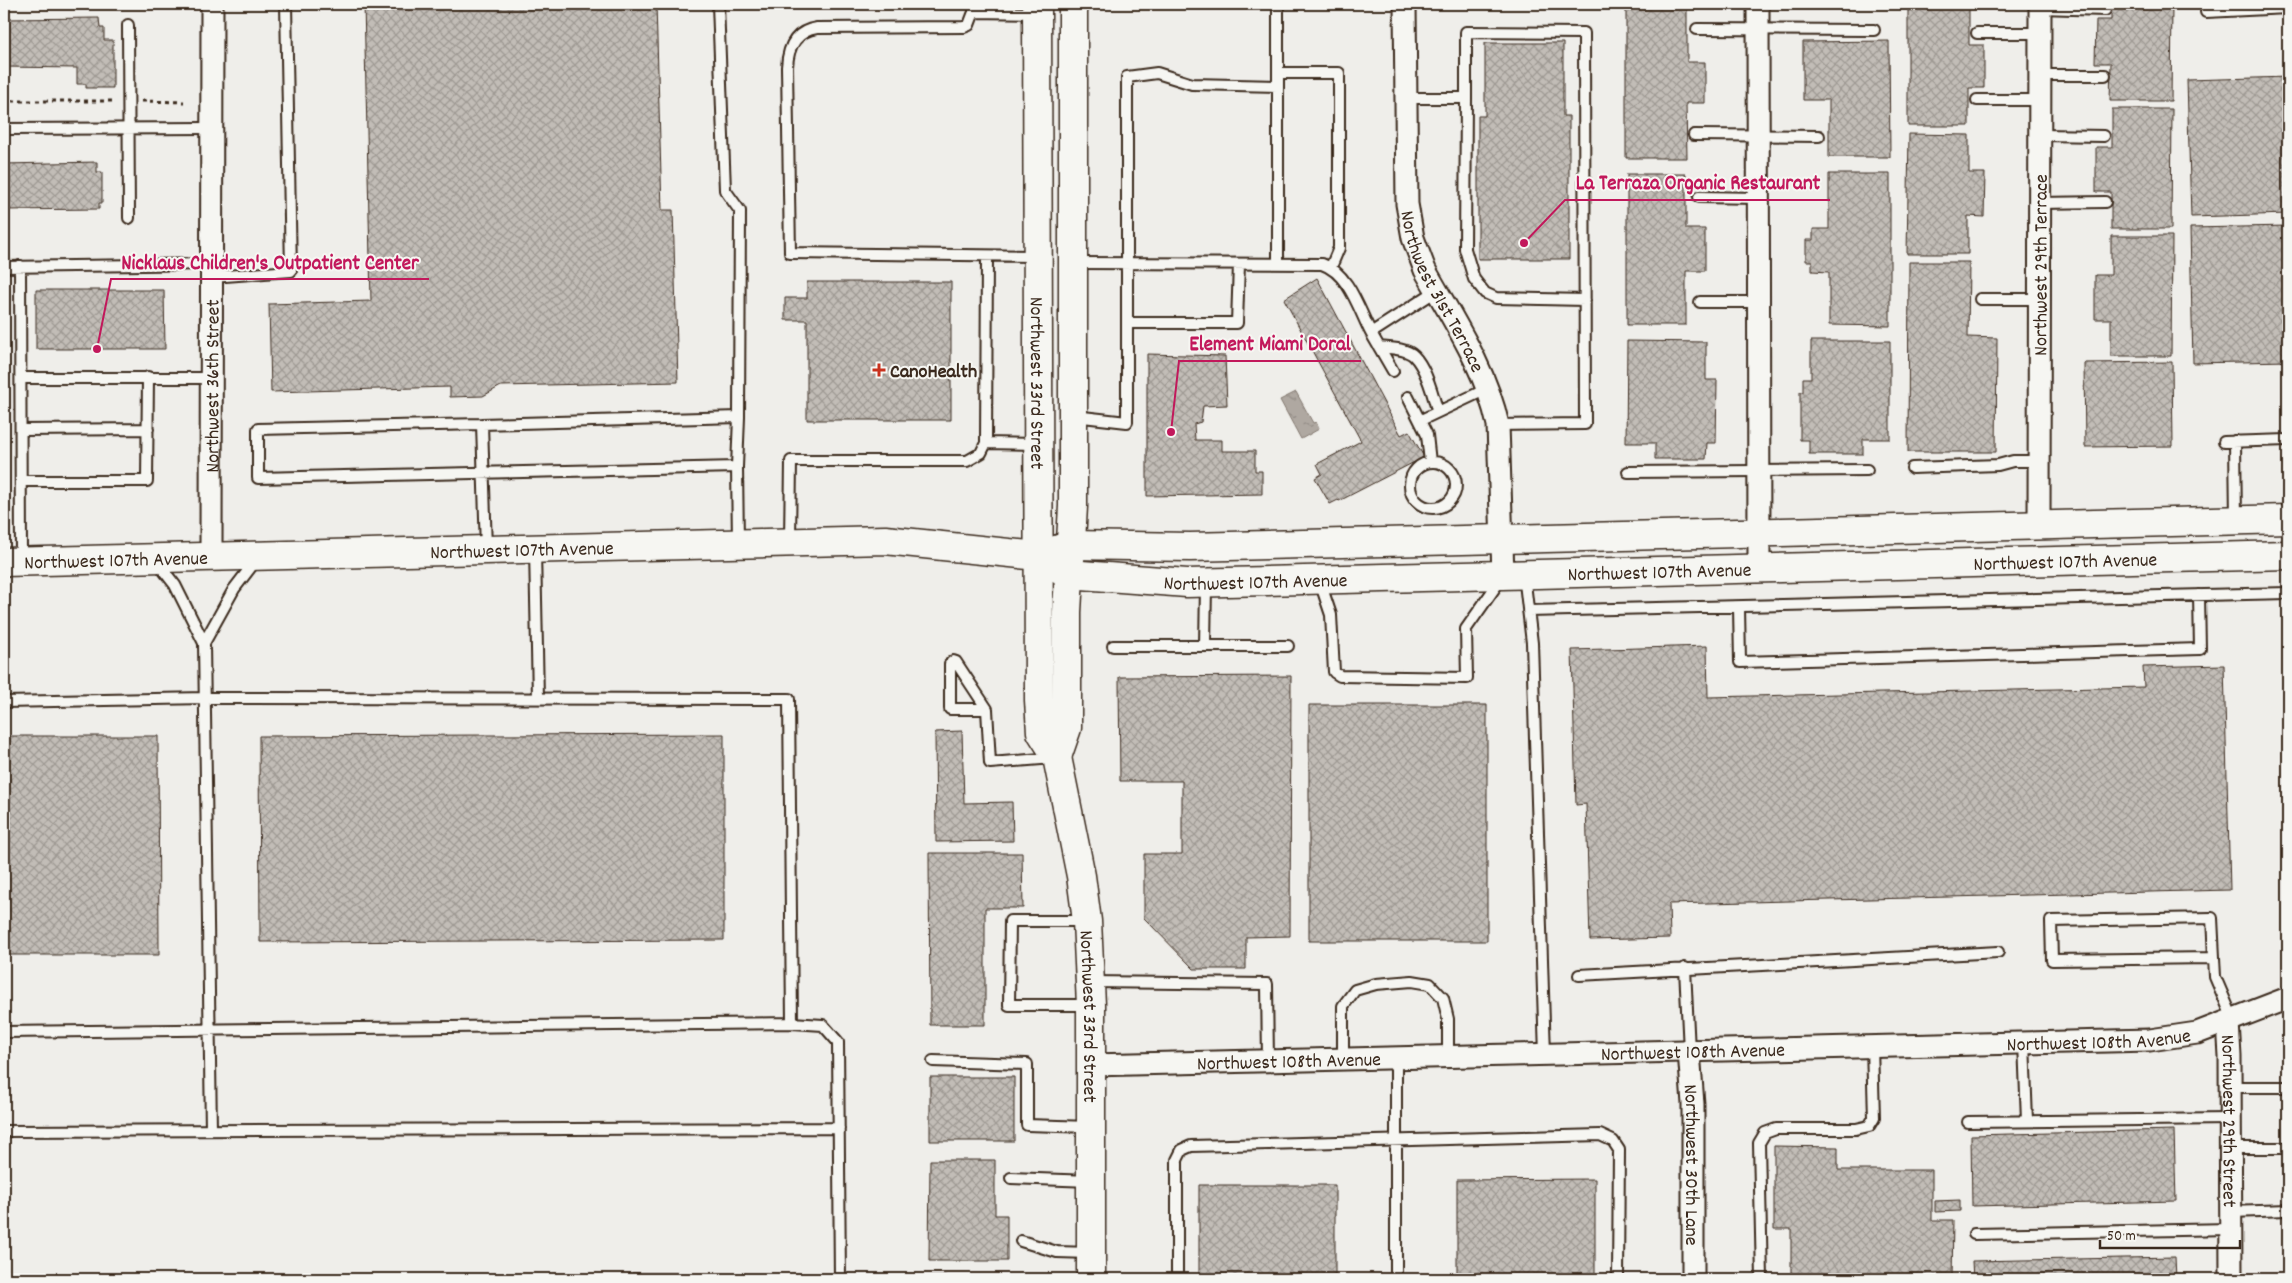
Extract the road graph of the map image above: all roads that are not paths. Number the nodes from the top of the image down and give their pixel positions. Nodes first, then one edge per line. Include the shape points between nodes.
1 (212, 4) edge
2 (286, 4) edge
3 (718, 4) edge
4 (1073, 4) edge
5 (1278, 4) edge
6 (1405, 4) edge
7 (1758, 4) edge
8 (2040, 6) edge
9 (974, 8) edge
10 (1038, 8) edge
11 (2288, 8) edge
12 (2105, 10) dead end
13 (2206, 12) dead end
14 (128, 25) dead end
15 (1758, 29) junction
16 (1697, 30) dead end
17 (1874, 30) dead end
18 (1977, 33) dead end
19 (2040, 33) junction
20 (1278, 73) junction
21 (2040, 75) junction
22 (2105, 76) dead end
23 (1278, 86) junction
24 (1406, 98) junction
25 (1466, 98) junction
26 (1977, 100) dead end
27 (2040, 100) junction
28 (4, 128) edge
29 (212, 128) junction
30 (128, 129) junction
31 (1758, 135) junction
32 (2040, 135) junction
33 (1694, 136) dead end
34 (1819, 136) dead end
35 (2104, 136) dead end
36 (1699, 197) dead end
37 (1758, 198) junction
38 (2105, 202) dead end
39 (2039, 203) junction
40 (129, 218) dead end
41 (987, 256) junction
42 (1037, 256) junction
43 (1073, 263) junction
44 (1127, 263) junction
45 (1239, 264) junction
46 (1278, 264) junction
47 (20, 266) junction
48 (4, 267) edge
49 (1331, 267) junction
50 (212, 270) junction
51 (1436, 291) junction
52 (1980, 299) dead end
53 (2039, 299) junction
54 (1584, 300) junction
55 (1700, 302) dead end
56 (1758, 302) junction
57 (1127, 322) junction
58 (1371, 334) junction
59 (1380, 347) junction
60 (1393, 371) dead end
61 (148, 377) junction
62 (21, 378) junction
63 (212, 378) junction
64 (1488, 388) junction
65 (1408, 397) dead end
66 (1437, 410) junction
67 (1073, 416) junction
68 (739, 417) junction
69 (1421, 420) junction
70 (482, 424) junction
71 (1498, 426) junction
72 (148, 429) junction
73 (21, 430) junction
74 (2288, 440) edge
75 (2224, 442) dead end
76 (2235, 442) junction
77 (986, 443) junction
78 (1037, 444) junction
79 (2039, 461) junction
80 (1430, 462) junction
81 (737, 467) junction
82 (1912, 468) dead end
83 (1867, 470) dead end
84 (483, 472) junction
85 (1628, 472) dead end
86 (1758, 472) junction
87 (21, 481) junction
88 (2288, 519) edge
89 (2236, 520) junction
90 (2039, 526) junction
91 (1759, 533) junction
92 (1502, 539) junction
93 (790, 542) junction
94 (738, 543) junction
95 (1071, 545) junction
96 (535, 549) junction
97 (486, 550) junction
98 (259, 556) junction
99 (1038, 556) junction
100 (2288, 556) edge
101 (211, 557) junction
102 (154, 558) junction
103 (12, 562) edge
104 (2039, 562) junction
105 (1759, 568) junction
106 (1068, 574) junction
107 (1503, 575) junction
108 (1319, 580) junction
109 (1206, 582) junction
110 (2288, 593) edge
111 (2199, 595) junction
112 (1739, 607) junction
113 (1528, 611) junction
114 (204, 642) junction
115 (1113, 646) dead end
116 (1205, 646) junction
117 (1288, 646) dead end
118 (205, 698) junction
119 (538, 698) junction
120 (4, 702) edge
121 (987, 709) junction
122 (1057, 757) junction
123 (1087, 921) junction
124 (1998, 952) dead end
125 (2212, 958) junction
126 (1685, 968) junction
127 (1579, 975) dead end
128 (1090, 993) junction
129 (2288, 998) edge
130 (2230, 1020) junction
131 (792, 1023) junction
132 (208, 1031) junction
133 (4, 1032) edge
134 (2024, 1042) junction
135 (1872, 1046) junction
136 (1689, 1050) junction
137 (1545, 1055) junction
138 (1396, 1058) junction
139 (1448, 1058) junction
140 (1343, 1059) junction
141 (933, 1061) dead end
142 (1268, 1062) junction
143 (1091, 1065) junction
144 (2230, 1087) junction
145 (2288, 1087) edge
146 (2230, 1119) junction
147 (2027, 1121) junction
148 (1968, 1122) dead end
149 (1091, 1126) junction
150 (840, 1128) junction
151 (211, 1130) junction
152 (4, 1131) edge
153 (1396, 1140) junction
154 (2230, 1148) junction
155 (2288, 1148) edge
156 (1011, 1178) dead end
157 (1091, 1181) junction
158 (2288, 1210) edge
159 (2230, 1220) junction
160 (1974, 1234) dead end
161 (1021, 1241) dead end
162 (1091, 1266) edge
163 (840, 1279) edge
164 (1177, 1279) edge
165 (1396, 1279) edge
166 (1618, 1279) edge
167 (1693, 1279) edge
168 (1762, 1279) edge
169 (2231, 1279) edge

1 - 29 street, Northwest 36th Street
2 - 50 lane via 291,271
3 - 68 lane via 725,190 740,211
4 - 43 main road, Northwest 33rd Street
5 - 20 lane
6 - 24 street, Northwest 31st Terrace
7 - 15 street
8 - 12 lane
8 - 19 street, Northwest 29th Terrace
9 - 10 lane via 1024,11
9 - 41 lane via 969,25 964,27 818,28 803,32 792,42 787,67 790,253
10 - 42 main road, Northwest 33rd Street
11 - 13 lane
14 - 30 lane
15 - 16 lane
15 - 17 lane
15 - 31 street
18 - 19 lane
19 - 21 street, Northwest 29th Terrace
20 - 23 lane
20 - 49 lane via 1339,73 1339,248
21 - 22 lane
21 - 27 street, Northwest 29th Terrace
23 - 44 lane via 1192,84 1157,73 1127,77
23 - 46 lane
24 - 25 lane
24 - 51 street, Northwest 31st Terrace via 1409,218 1418,254
25 - 54 lane via 1465,249 1474,278 1485,292 1506,300
25 - 54 lane via 1466,32 1584,33
26 - 27 lane
27 - 32 street, Northwest 29th Terrace
28 - 30 lane
29 - 30 lane
29 - 50 street, Northwest 36th Street
30 - 40 lane
31 - 33 lane
31 - 34 lane
31 - 37 street
32 - 35 lane
32 - 39 street, Northwest 29th Terrace
36 - 37 lane
37 - 56 street
38 - 39 lane
39 - 53 street, Northwest 29th Terrace
41 - 42 lane
41 - 77 lane
42 - 78 main road, Northwest 33rd Street
43 - 44 lane
43 - 67 main road, Northwest 33rd Street
44 - 45 lane
44 - 57 lane
45 - 46 lane
45 - 57 lane via 1237,323
46 - 49 lane
47 - 48 lane
47 - 50 lane
47 - 62 lane
49 - 58 lane via 1344,280
50 - 63 street, Northwest 36th Street
51 - 58 lane
51 - 64 street, Northwest 31st Terrace
52 - 53 lane
53 - 79 street, Northwest 29th Terrace
54 - 71 lane via 1584,424
55 - 56 lane
56 - 86 street
57 - 67 lane via 1127,422
58 - 59 lane
59 - 60 lane
59 - 66 lane via 1414,355 1430,385
61 - 62 lane
61 - 63 lane
61 - 72 lane
62 - 73 lane
63 - 101 street, Northwest 36th Street
64 - 66 lane
64 - 71 street, Northwest 31st Terrace
65 - 69 lane
66 - 69 lane
67 - 95 main road, Northwest 33rd Street
68 - 70 lane
68 - 81 lane
69 - 80 lane via 1427,435
70 - 84 lane
70 - 84 lane via 258,429 258,478
71 - 92 street, Northwest 31st Terrace
72 - 73 lane
72 - 87 lane via 147,481
73 - 87 lane
74 - 76 lane
75 - 76 lane
76 - 89 lane
77 - 78 lane
77 - 93 lane via 981,453 967,461 791,460
78 - 99 main road, Northwest 33rd Street
79 - 82 lane
79 - 90 street, Northwest 29th Terrace
80 - 80 lane via 1416,469 1412,475 1411,491 1419,504 1434,508 1449,503 1457,482 1450,469 1438,462
81 - 84 lane
81 - 94 lane
83 - 86 lane
84 - 97 lane
85 - 86 lane
86 - 91 street
87 - 103 lane
88 - 89 main road, Northwest 107th Avenue
89 - 90 main road, Northwest 107th Avenue
90 - 91 main road, Northwest 107th Avenue
90 - 104 main road
91 - 92 main road, Northwest 107th Avenue
91 - 105 street
92 - 95 main road, Northwest 107th Avenue via 1176,547
92 - 107 street, Northwest 31st Terrace
93 - 94 main road, Northwest 107th Avenue
93 - 99 main road, Northwest 107th Avenue via 903,541
94 - 96 main road, Northwest 107th Avenue
95 - 99 main road, Northwest 107th Avenue
95 - 106 main road, Northwest 33rd Street
96 - 97 main road, Northwest 107th Avenue
96 - 119 lane
97 - 98 main road, Northwest 107th Avenue
98 - 101 main road, Northwest 107th Avenue
98 - 114 lane via 234,589
99 - 106 main road, Northwest 107th Avenue
99 - 122 main road, Northwest 33rd Street via 1040,724
100 - 104 main road, Northwest 107th Avenue
101 - 102 main road, Northwest 107th Avenue
102 - 103 main road, Northwest 107th Avenue
102 - 114 lane via 175,585
104 - 105 main road, Northwest 107th Avenue
105 - 107 main road, Northwest 107th Avenue
106 - 109 main road, Northwest 107th Avenue via 1154,582
106 - 122 main road, Northwest 33rd Street via 1067,728
107 - 108 main road, Northwest 107th Avenue
107 - 108 lane via 1466,628 1466,678 1340,676 1334,672 1330,615
107 - 113 lane via 1525,583
108 - 109 main road, Northwest 107th Avenue
109 - 116 lane
110 - 111 lane
111 - 112 lane
111 - 112 lane via 2200,649 1740,662
112 - 113 lane
113 - 137 lane via 1532,643
114 - 118 lane
115 - 116 lane
116 - 117 lane
118 - 119 lane
118 - 120 lane
118 - 132 lane
119 - 131 lane via 789,699
121 - 121 lane via 956,662 953,661 950,664 950,709
121 - 122 lane via 990,763
122 - 123 main road, Northwest 33rd Street via 1078,857
123 - 128 main road, Northwest 33rd Street
123 - 128 lane via 1010,921 1009,1005
124 - 126 lane
125 - 125 lane via 2212,918 2051,921 2052,960
125 - 130 lane
126 - 127 lane
126 - 136 lane
128 - 142 lane via 1267,984
128 - 143 main road, Northwest 33rd Street
129 - 130 street, Northwest 108th Avenue
130 - 134 street, Northwest 108th Avenue via 2197,1033 2167,1038
130 - 144 street, Northwest 29th Street
131 - 132 lane
131 - 150 lane via 823,1025 838,1042
132 - 133 lane
132 - 151 lane
134 - 135 street, Northwest 108th Avenue
134 - 147 lane
135 - 136 street, Northwest 108th Avenue
135 - 168 lane via 1874,1118 1869,1126 1856,1129 1776,1129 1765,1133 1759,1143
136 - 137 street, Northwest 108th Avenue
136 - 167 street, Northwest 30th Lane via 1693,1104
137 - 139 street, Northwest 108th Avenue
138 - 139 street, Northwest 108th Avenue
138 - 140 street, Northwest 108th Avenue
138 - 153 lane
139 - 140 lane via 1448,1019 1443,998 1430,984 1412,981 1376,984 1355,990 1343,1006
140 - 142 street, Northwest 108th Avenue
141 - 149 lane via 1027,1064 1027,1125
142 - 143 street, Northwest 108th Avenue
143 - 149 main road, Northwest 33rd Street
144 - 145 lane
144 - 146 street, Northwest 29th Street
146 - 147 lane
146 - 154 street, Northwest 29th Street
147 - 148 lane
149 - 157 main road, Northwest 33rd Street
150 - 151 lane
150 - 163 lane
151 - 152 lane
153 - 164 lane via 1191,1146 1182,1150 1177,1160
153 - 165 lane
153 - 166 lane via 1600,1135 1613,1141 1619,1150
154 - 155 lane
154 - 159 street, Northwest 29th Street
156 - 157 lane
157 - 162 main road, Northwest 33rd Street
158 - 159 lane
159 - 160 lane
159 - 169 street, Northwest 29th Street
161 - 162 lane

